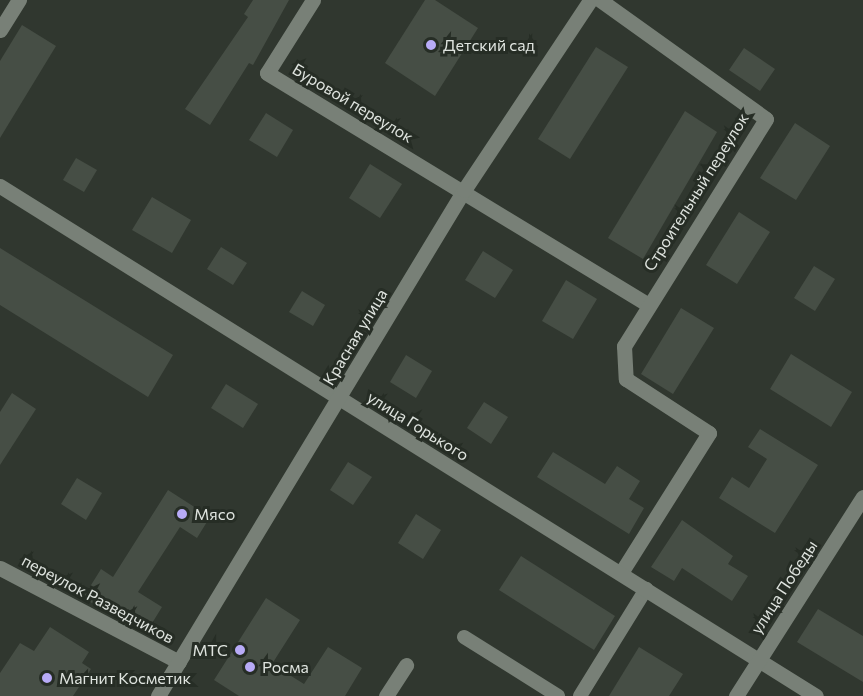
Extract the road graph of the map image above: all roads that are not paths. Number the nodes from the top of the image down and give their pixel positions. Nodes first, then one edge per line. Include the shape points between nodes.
1 (19, 0) edge
2 (313, 0) edge
3 (590, 0) edge
4 (600, 0) edge
5 (0, 30) edge
6 (0, 186) edge
7 (464, 190) junction
8 (647, 304) junction
9 (339, 398) junction
10 (863, 497) edge
11 (0, 568) edge
12 (621, 573) junction
13 (646, 589) junction
14 (464, 637) dead end
15 (759, 659) junction
16 (179, 662) junction
17 (406, 665) dead end
18 (158, 696) edge
19 (386, 696) edge
20 (558, 696) edge
21 (580, 696) edge
22 (736, 696) edge
23 (816, 696) edge

1 - 5 street
2 - 7 street, Буровой переулок via 267,73
3 - 7 street, Красная улица
4 - 8 street, Строительный переулок via 766,119
6 - 9 street, улица Горького
7 - 8 street
7 - 9 street, Красная улица
8 - 12 street, Строительный переулок via 624,346 626,379 709,433
9 - 12 street, улица Горького
9 - 16 street, Красная улица
10 - 15 street, улица Победы
11 - 16 street, переулок Разведчиков
12 - 13 street, улица Горького
13 - 15 street, улица Горького
13 - 21 lane
14 - 20 lane
15 - 22 street, улица Победы
15 - 23 street, улица Горького
16 - 18 street, Красная улица
17 - 19 street

